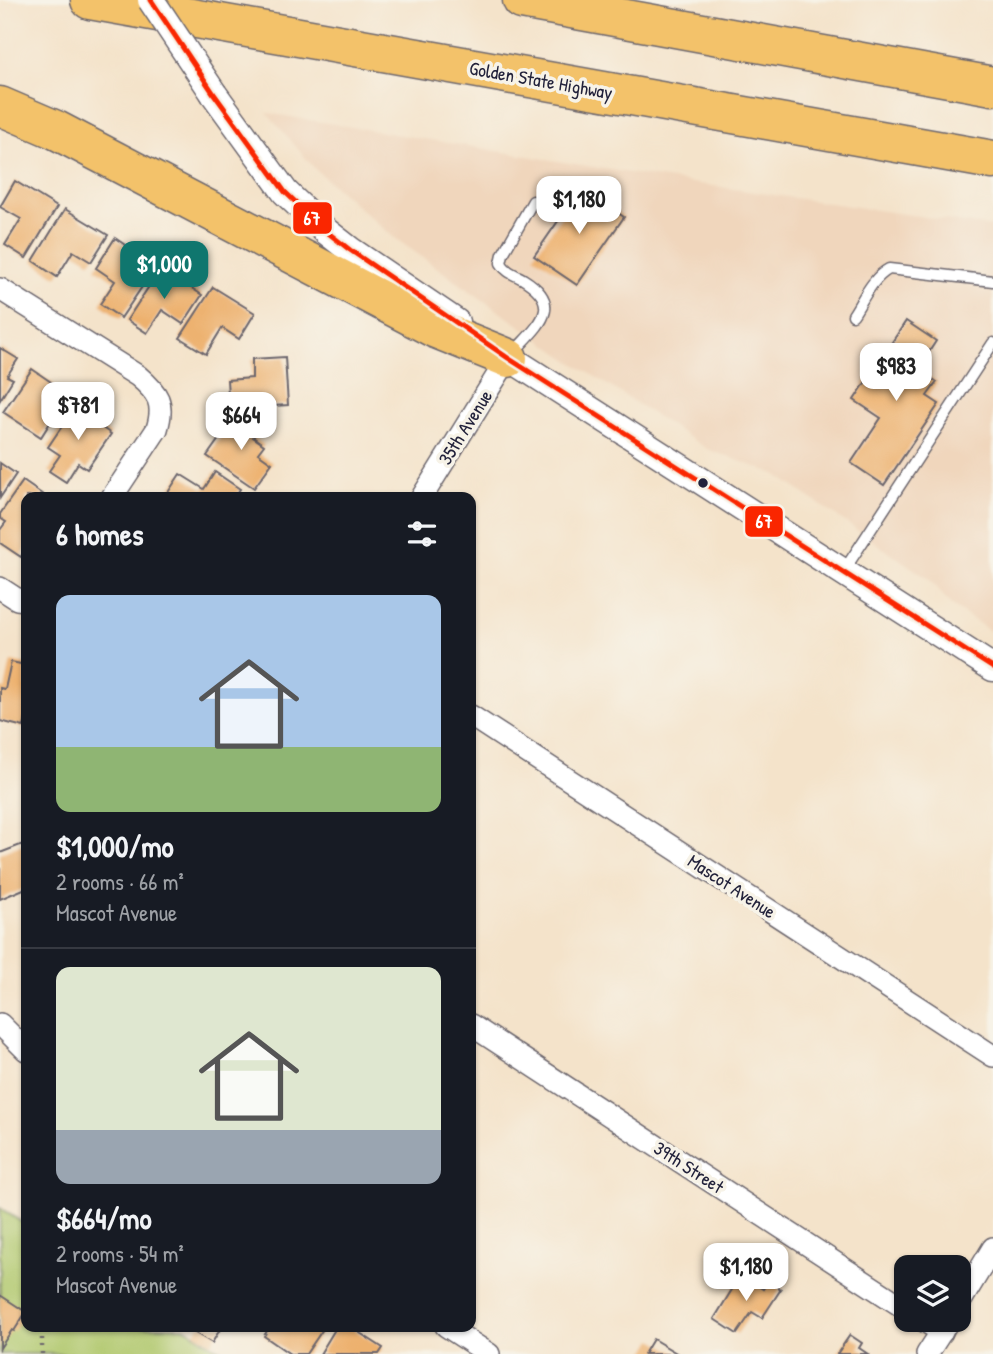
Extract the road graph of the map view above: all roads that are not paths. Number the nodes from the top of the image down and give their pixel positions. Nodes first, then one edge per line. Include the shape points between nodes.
1 (90, 0) edge
2 (151, 0) edge
3 (522, 0) edge
4 (803, 51) junction
5 (993, 75) edge
6 (993, 86) edge
7 (0, 106) edge
8 (993, 160) edge
9 (533, 201) dead end
10 (993, 281) edge
11 (0, 289) edge
12 (853, 316) dead end
13 (993, 343) edge
14 (508, 358) junction
15 (115, 492) edge
16 (425, 492) edge
17 (843, 572) junction
18 (0, 588) edge
19 (21, 599) edge
20 (993, 668) edge
21 (476, 719) edge
22 (0, 1024) edge
23 (476, 1028) edge
24 (21, 1045) edge
25 (993, 1056) edge
26 (993, 1248) edge
27 (971, 1284) edge
28 (894, 1301) edge
29 (455, 1332) edge
30 (941, 1332) edge
31 (489, 1354) edge
32 (927, 1354) edge

1 - 8 highway, Golden State Highway
2 - 14 street, bridge via 285,192 350,250
3 - 4 highway
4 - 5 highway
4 - 6 highway
7 - 14 highway via 56,130 436,330
9 - 14 lane via 501,263 535,287 546,304 544,318
10 - 12 lane via 889,269
11 - 15 street via 154,390 160,402 157,429
13 - 17 lane
14 - 16 street, 35th Avenue
14 - 17 street
17 - 20 street
18 - 19 street
21 - 25 street, Mascot Avenue
22 - 24 street
23 - 28 street, 39th Street
26 - 27 street
29 - 31 street
30 - 32 street

